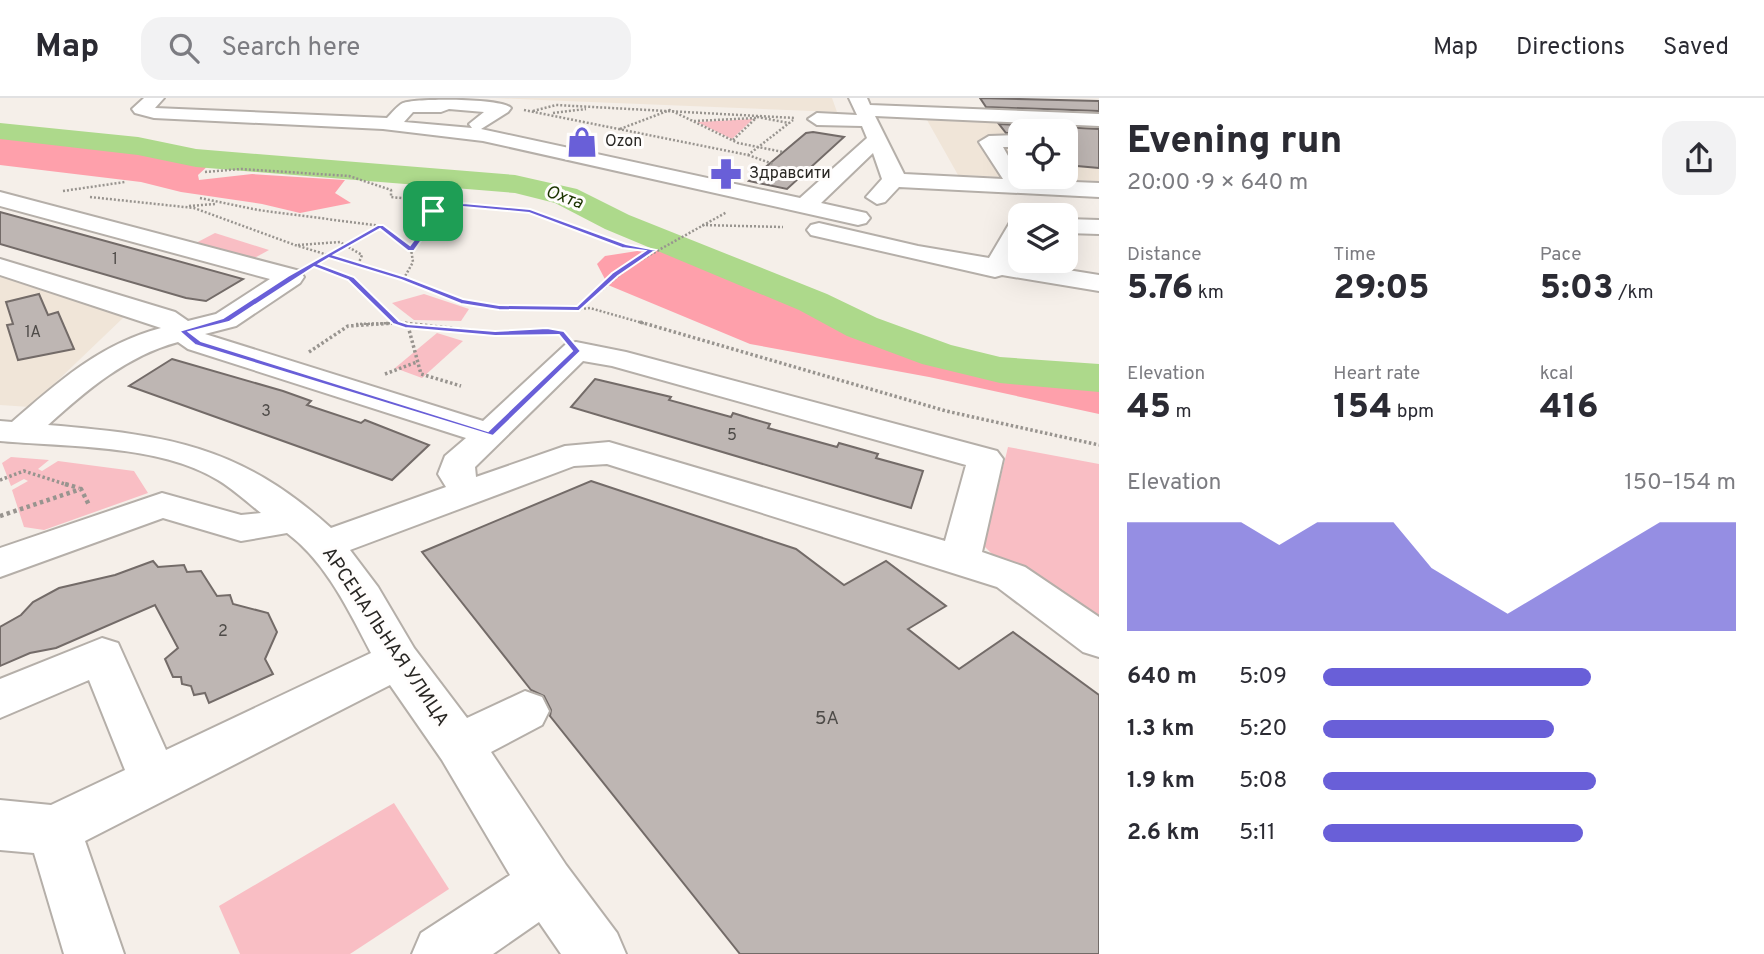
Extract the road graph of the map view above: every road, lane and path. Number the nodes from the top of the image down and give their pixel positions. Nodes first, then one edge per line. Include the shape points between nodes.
1 (155, 98) edge
2 (445, 103) edge
3 (597, 107) junction
4 (528, 110) dead end
5 (670, 110) junction
6 (533, 111) junction
7 (544, 114) junction
8 (757, 116) junction
9 (866, 117) edge
10 (817, 119) dead end
11 (598, 120) dead end
12 (1099, 120) edge
13 (693, 121) junction
14 (591, 123) junction
15 (790, 123) junction
16 (392, 124) junction
17 (478, 124) dead end
18 (620, 129) junction
19 (425, 130) junction
20 (733, 140) junction
21 (1008, 141) edge
22 (738, 143) junction
23 (758, 147) junction
24 (727, 151) junction
25 (748, 155) junction
26 (766, 162) junction
27 (774, 164) dead end
28 (1008, 166) edge
29 (205, 172) dead end
30 (1078, 175) edge
31 (1008, 176) edge
32 (1099, 176) edge
33 (893, 180) junction
34 (125, 182) dead end
35 (1078, 186) edge
36 (1099, 190) edge
37 (74, 195) dead end
38 (86, 197) dead end
39 (200, 198) dead end
40 (0, 199) edge
41 (432, 202) junction
42 (223, 203) junction
43 (463, 205) junction
44 (175, 207) junction
45 (433, 211) junction
46 (728, 211) dead end
47 (797, 220) junction
48 (761, 221) dead end
49 (701, 225) junction
50 (381, 226) junction
51 (1078, 226) edge
52 (850, 227) junction
53 (1099, 227) edge
54 (349, 243) junction
55 (295, 245) junction
56 (1008, 245) edge
57 (411, 249) junction
58 (652, 250) junction
59 (328, 256) junction
60 (313, 264) junction
61 (358, 265) junction
62 (0, 267) edge
63 (995, 269) junction
64 (291, 277) junction
65 (404, 278) junction
66 (1099, 283) edge
67 (579, 309) junction
68 (396, 323) junction
69 (408, 326) junction
70 (183, 331) junction
71 (576, 351) junction
72 (285, 370) junction
73 (461, 386) dead end
74 (9, 432) edge
75 (489, 434) junction
76 (1099, 445) edge
77 (229, 471) junction
78 (0, 480) edge
79 (81, 488) junction
80 (468, 492) junction
81 (162, 505) junction
82 (0, 516) edge
83 (292, 516) junction
84 (100, 527) junction
85 (325, 545) junction
86 (960, 559) junction
87 (0, 563) edge
88 (1099, 640) edge
89 (398, 660) junction
90 (0, 699) edge
91 (525, 712) dead end
92 (459, 745) junction
93 (154, 780) junction
94 (0, 825) edge
95 (54, 830) junction
96 (546, 884) junction
97 (94, 954) edge
98 (442, 954) edge
99 (596, 954) edge

1 - 16 street via 141,109
2 - 16 street via 408,107
2 - 17 street via 502,108
2 - 19 street
3 - 5 path
3 - 6 path via 548,105
3 - 7 path
4 - 6 path
5 - 8 path
5 - 13 path
5 - 18 path
6 - 7 path
7 - 14 path
8 - 13 path
8 - 15 path
8 - 15 path via 796,118
8 - 20 path
9 - 10 street
9 - 12 street
9 - 33 street
9 - 47 street
11 - 14 path
13 - 20 path
14 - 18 path
15 - 23 path
16 - 19 street via 394,129
18 - 24 path
19 - 47 street via 483,135
20 - 22 path
21 - 28 street via 989,142
22 - 23 path
22 - 24 path
23 - 25 path
23 - 26 path via 781,151
24 - 25 path
25 - 26 path
26 - 27 path
29 - 41 path via 349,176 391,190 391,197
30 - 32 street
31 - 33 street
33 - 52 street
34 - 37 path via 61,192
35 - 36 street
38 - 44 path
39 - 42 path
40 - 64 street
41 - 43 path
41 - 45 path
42 - 44 path
42 - 50 path
43 - 45 path
43 - 58 path via 530,211 624,246
44 - 55 path via 194,208
45 - 57 path
46 - 49 path
47 - 48 path
47 - 49 path
47 - 52 street
49 - 58 path
50 - 54 path
50 - 57 path
51 - 53 street
52 - 63 street
54 - 55 path via 335,240
54 - 59 path
54 - 61 path via 362,255
55 - 59 path
56 - 63 street
57 - 65 path via 413,262
58 - 67 path via 615,275
59 - 60 path
59 - 61 path
60 - 64 path
60 - 68 path via 351,279
61 - 65 path
62 - 70 street via 164,318
63 - 66 street
64 - 70 street via 226,320
65 - 67 path via 461,301 499,308
67 - 76 path via 590,308 946,411
68 - 69 path
68 - 72 path via 345,325
69 - 71 path via 495,333 547,330 561,333
69 - 73 path via 421,373
70 - 72 street via 198,343
70 - 74 street via 139,343
71 - 75 street
71 - 86 street via 985,459
72 - 75 street
74 - 77 street, АРСЕНАЛЬНАЯ УЛИЦА via 137,443
75 - 80 street via 458,464 456,474
77 - 81 street
77 - 83 street, АРСЕНАЛЬНАЯ УЛИЦА
78 - 79 path via 24,471
79 - 82 path
79 - 84 path
80 - 85 street
80 - 86 street via 577,454 608,453
81 - 83 street via 241,528 257,528
81 - 84 street
83 - 85 street, АРСЕНАЛЬНАЯ УЛИЦА
84 - 87 street
85 - 89 street, АРСЕНАЛЬНАЯ УЛИЦА via 363,598
86 - 88 street via 1011,578
89 - 92 street, АРСЕНАЛЬНАЯ УЛИЦА
89 - 93 street
90 - 93 street via 102,655
91 - 92 street
92 - 96 street, АРСЕНАЛЬНАЯ УЛИЦА
93 - 95 street
94 - 95 street
95 - 97 street
96 - 98 street
96 - 99 street, АРСЕНАЛЬНАЯ УЛИЦА

